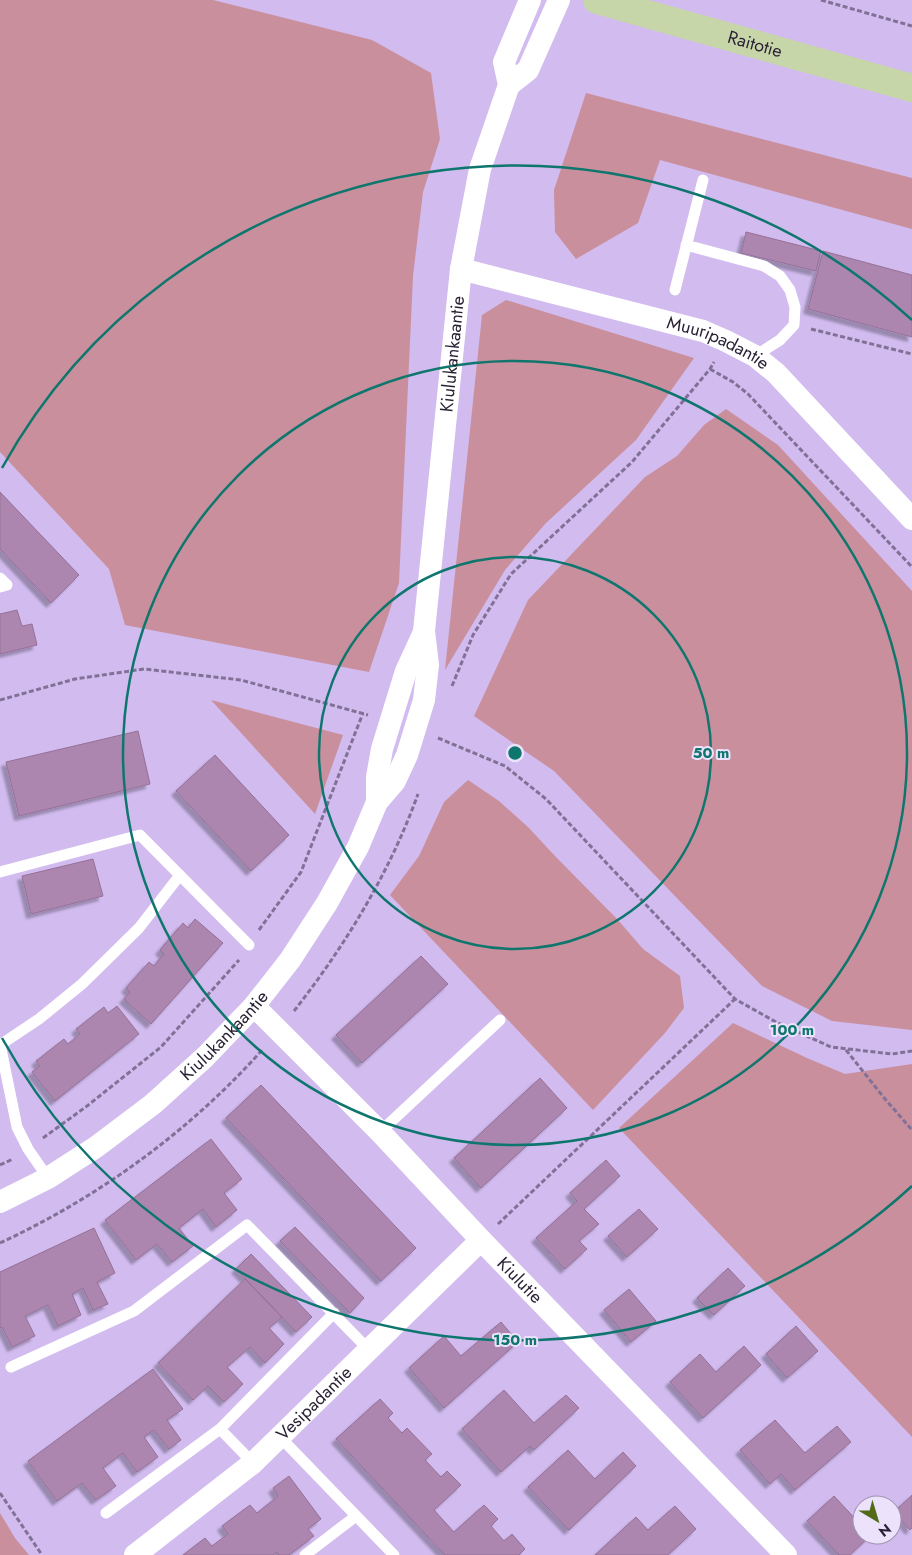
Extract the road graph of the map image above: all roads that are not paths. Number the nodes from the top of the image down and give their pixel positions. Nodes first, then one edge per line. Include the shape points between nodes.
1 (530, 0) edge
2 (559, 0) edge
3 (597, 0) edge
4 (509, 85) junction
5 (912, 88) edge
6 (703, 180) dead end
7 (686, 245) junction
8 (461, 269) junction
9 (675, 290) dead end
10 (755, 356) junction
11 (912, 519) edge
12 (0, 578) edge
13 (0, 587) edge
14 (424, 631) junction
15 (377, 802) junction
16 (0, 872) edge
17 (180, 875) junction
18 (249, 945) road end
19 (254, 1006) junction
20 (500, 1020) dead end
21 (0, 1044) edge
22 (380, 1132) junction
23 (48, 1178) junction
24 (0, 1202) edge
25 (481, 1240) junction
26 (334, 1313) junction
27 (369, 1350) junction
28 (11, 1367) dead end
29 (220, 1429) junction
30 (280, 1437) junction
31 (253, 1463) junction
32 (106, 1513) dead end
33 (356, 1516) junction
34 (135, 1555) edge
35 (304, 1555) edge
36 (394, 1555) edge
37 (786, 1555) edge

1 - 4 street, Kiulukankaantie via 504,62
2 - 4 street via 528,70
3 - 5 main road, Raitotie
4 - 8 street, Kiulukankaantie via 480,169
6 - 7 lane
7 - 9 lane
7 - 10 lane via 764,266 780,276 790,290 795,307 794,325 780,340
8 - 10 street, Muuripadantie via 703,332
8 - 14 street, Kiulukankaantie
10 - 11 street, Muuripadantie via 776,373
12 - 13 lane via 7,585
14 - 15 street, Kiulukankaantie via 406,671 382,749 376,776
14 - 15 street, Kiulukankaantie via 428,665 424,700 407,755 395,781
15 - 19 street, Kiulukankaantie via 358,847 327,903 290,960
16 - 17 lane via 140,835
17 - 18 lane
17 - 21 lane via 139,928 82,984 39,1019
19 - 22 street, Kiulutie
19 - 23 street, Kiulukankaantie via 153,1104
20 - 22 lane
21 - 23 lane via 17,1127
22 - 25 street, Kiulutie
23 - 24 street, Kiulukankaantie
25 - 27 street, Vesipadantie
25 - 37 street, Kiulutie
26 - 27 lane
26 - 28 lane via 247,1225 134,1311
26 - 29 lane
27 - 30 street, Vesipadantie
29 - 31 lane
29 - 32 lane
30 - 31 street, Vesipadantie
30 - 33 lane
31 - 34 street, Vesipadantie
33 - 35 lane
33 - 36 lane

